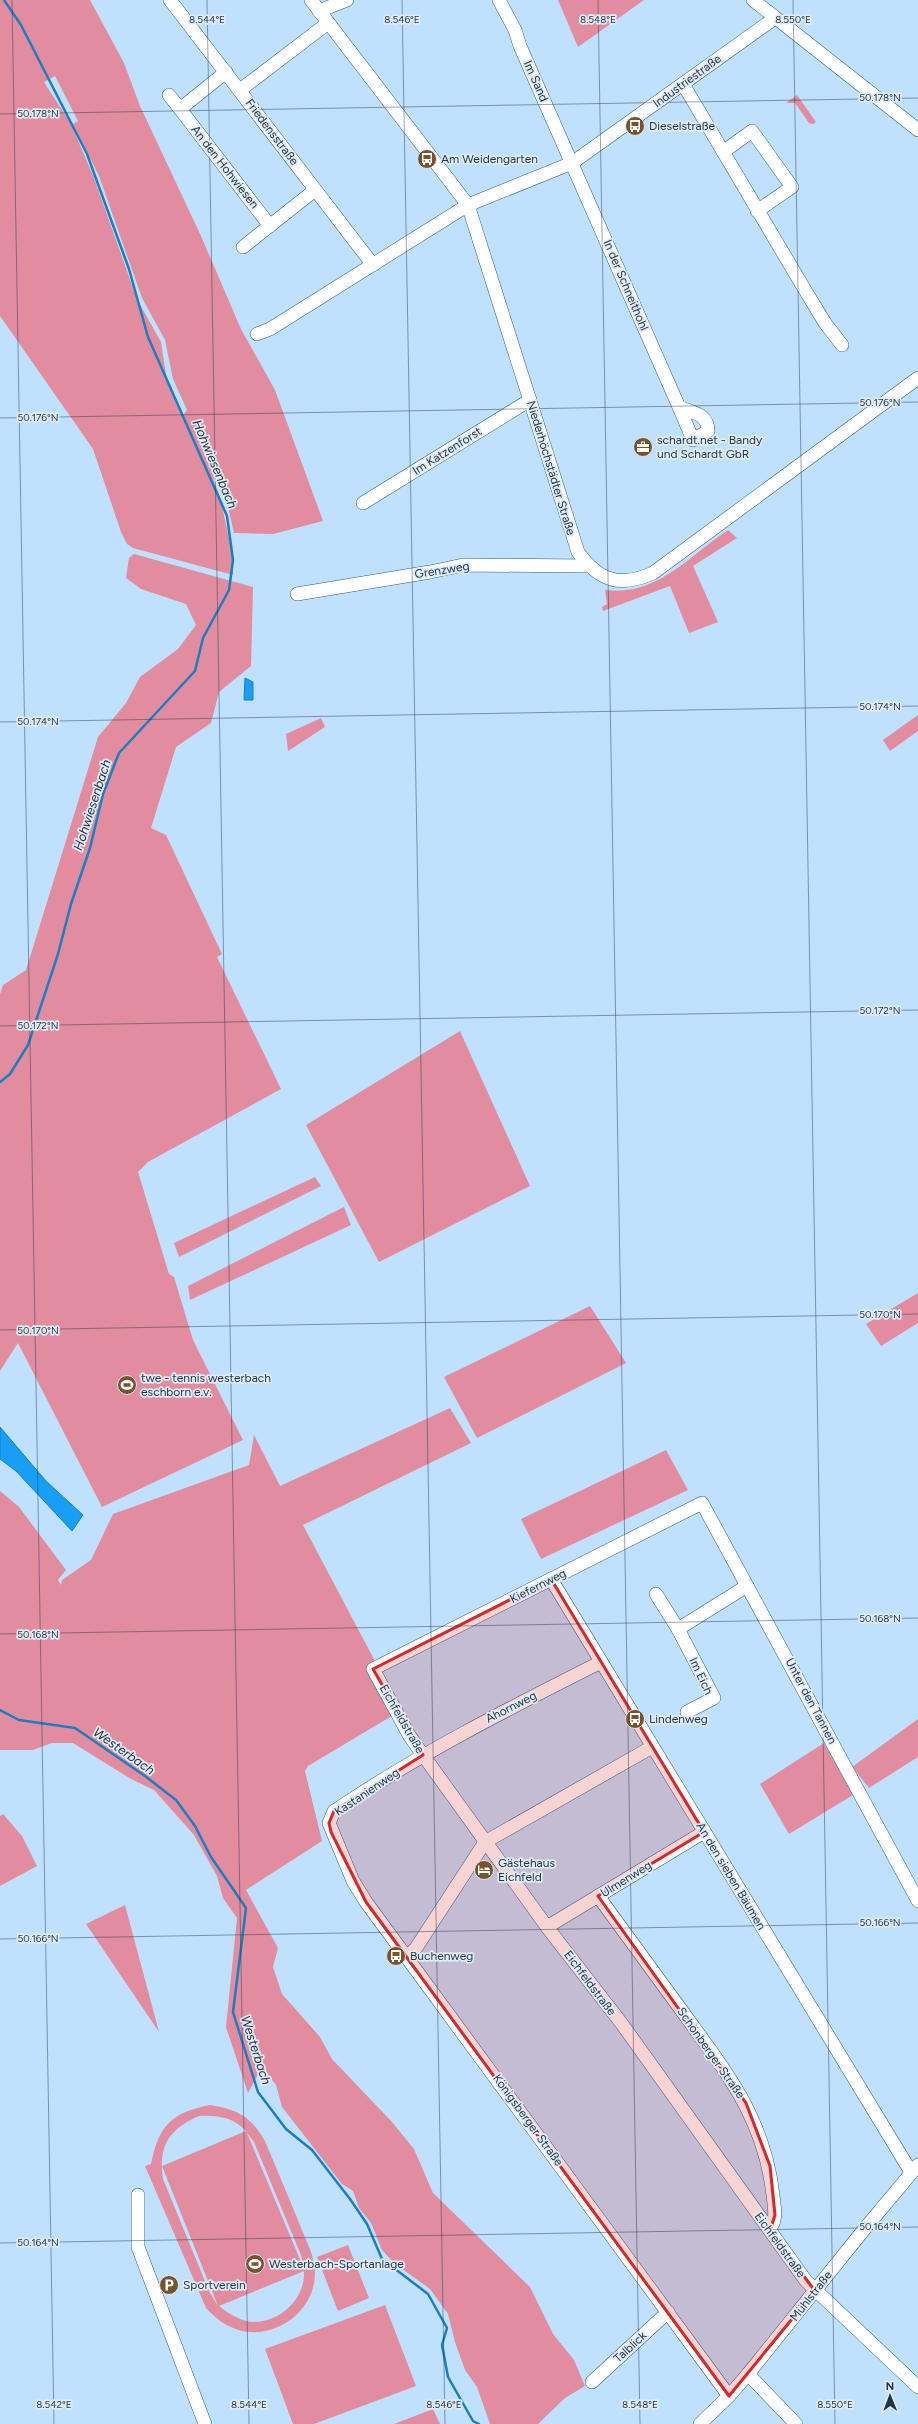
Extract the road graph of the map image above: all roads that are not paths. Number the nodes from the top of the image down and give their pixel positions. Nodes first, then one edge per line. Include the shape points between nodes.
1 (170, 0) edge
2 (311, 0) edge
3 (347, 0) edge
4 (499, 0) edge
5 (753, 0) edge
6 (320, 11) junction
7 (775, 18) junction
8 (328, 23) junction
9 (226, 72) junction
10 (683, 84) junction
11 (240, 90) junction
12 (169, 94) dead end
13 (180, 109) junction
14 (918, 130) edge
15 (722, 152) junction
16 (572, 163) junction
17 (315, 190) junction
18 (468, 205) junction
19 (757, 211) junction
20 (270, 226) junction
21 (243, 246) dead end
22 (373, 264) junction
23 (256, 334) dead end
24 (842, 345) dead end
25 (918, 378) edge
26 (530, 400) junction
27 (679, 407) dead end
28 (363, 503) dead end
29 (588, 566) junction
30 (298, 594) dead end
31 (702, 1503) joint
32 (551, 1579) junction
33 (747, 1586) junction
34 (656, 1594) dead end
35 (678, 1629) junction
36 (601, 1662) junction
37 (373, 1669) joint
38 (687, 1712) dead end
39 (652, 1747) junction
40 (423, 1755) junction
41 (704, 1832) junction
42 (334, 1839) joint
43 (485, 1842) junction
44 (598, 1896) junction
45 (918, 1901) edge
46 (547, 1927) junction
47 (408, 1956) junction
48 (915, 2172) edge
49 (138, 2195) dead end
50 (769, 2229) junction
51 (815, 2291) junction
52 (668, 2312) junction
53 (748, 2374) junction
54 (592, 2382) dead end
55 (918, 2387) edge
56 (729, 2396) junction
57 (205, 2424) edge
58 (700, 2424) edge
59 (796, 2424) edge

1 - 9 street, Friedensstraße
2 - 6 street, Niederhöchstädter Straße
3 - 6 street
4 - 16 street, Im Sand via 516,30 520,46
5 - 7 street
6 - 8 street, Niederhöchstädter Straße
7 - 10 street, Industriestraße
7 - 14 street
8 - 11 street
8 - 18 street, Niederhöchstädter Straße
9 - 11 street, Friedensstraße
9 - 13 street
10 - 15 street
10 - 16 street, Industriestraße
11 - 17 street, Friedensstraße
12 - 13 street, An den Hohwiesen
13 - 20 street, An den Hohwiesen
15 - 19 street
15 - 19 street via 752,131 792,187
16 - 18 street, Industriestraße
16 - 27 street, In der Schneithohl
17 - 20 street
17 - 22 street, Friedensstraße
18 - 22 street
18 - 26 street, Niederhöchstädter Straße
19 - 24 street via 825,323
20 - 21 street
22 - 23 street via 270,329
25 - 29 street, Niederhöchstädter Straße via 653,573 638,580 612,580
26 - 28 street, Im Katzenforst
26 - 29 street, Niederhöchstädter Straße via 578,552
29 - 30 street, Grenzweg via 462,565
31 - 32 street, Kiefernweg
31 - 33 street, Unter den Tannen
32 - 36 street, An den sieben Bäumen
32 - 37 street, Kiefernweg
33 - 35 street
33 - 45 street, Unter den Tannen
34 - 35 street, Im Eich
35 - 38 street, Im Eich via 714,1698
36 - 39 street, An den sieben Bäumen
36 - 40 street, Ahornweg
37 - 40 street, Eichfeldstraße via 409,1735
39 - 41 street, An den sieben Bäumen
39 - 43 street
40 - 42 street, Kastanienweg via 334,1811 330,1823
40 - 43 street, Eichfeldstraße
41 - 44 street, Ulmenweg
41 - 48 street, An den sieben Bäumen
42 - 47 street, Königsberger Straße via 366,1902
43 - 46 street, Eichfeldstraße
43 - 47 street via 416,1948
44 - 46 street, Ulmenweg
44 - 50 street, Schönberger Straße via 746,2102 759,2130 770,2166 775,2214
46 - 50 street, Eichfeldstraße via 622,2024
47 - 52 street, Königsberger Straße
48 - 51 street, Mühlstraße
49 - 57 street via 138,2247
50 - 51 street, Eichfeldstraße
51 - 53 street, Mühlstraße
51 - 55 street, Eichfeldstraße
52 - 54 street, Talblick
52 - 56 street, Königsberger Straße
53 - 56 street, Mühlstraße
53 - 59 street
56 - 58 street, Mühlstraße

